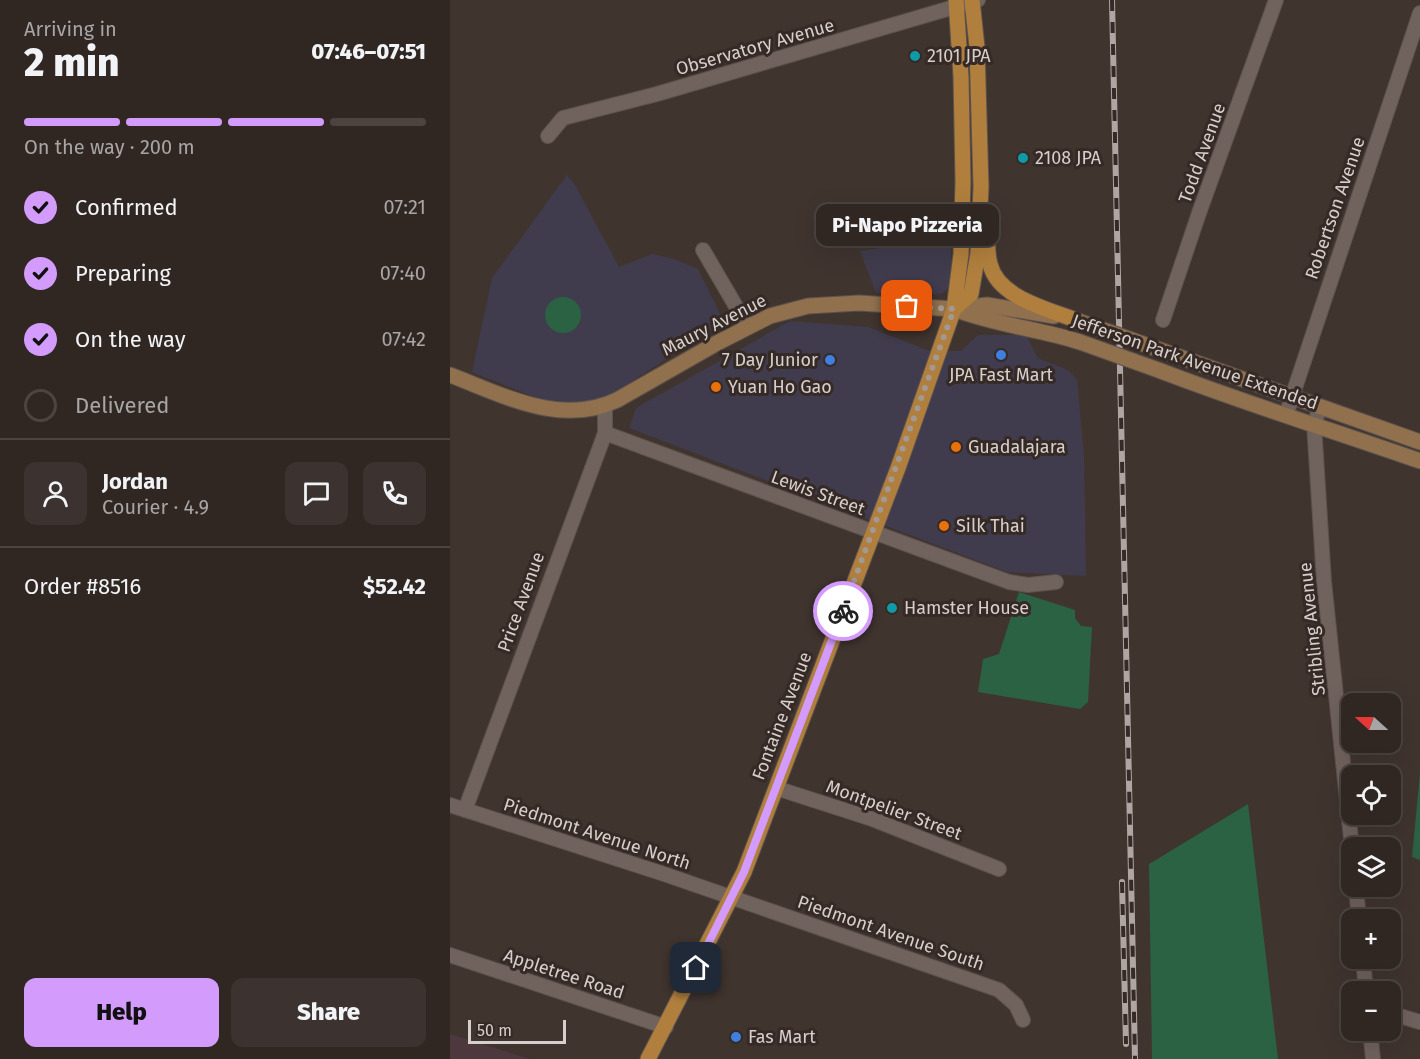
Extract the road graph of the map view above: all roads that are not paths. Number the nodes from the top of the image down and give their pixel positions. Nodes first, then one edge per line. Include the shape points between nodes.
1 (1276, 0) edge
2 (974, 1) edge
3 (957, 3) edge
4 (1420, 13) edge
5 (548, 136) dead end
6 (981, 200) junction
7 (703, 250) dead end
8 (954, 309) junction
9 (1163, 320) dead end
10 (1081, 322) junction
11 (748, 327) junction
12 (450, 375) edge
13 (1291, 398) junction
14 (605, 406) junction
15 (1320, 408) junction
16 (1286, 415) junction
17 (1314, 424) junction
18 (604, 433) junction
19 (1420, 442) edge
20 (1420, 461) edge
21 (873, 532) junction
22 (1056, 582) dead end
23 (776, 788) junction
24 (450, 805) edge
25 (465, 810) junction
26 (1351, 837) edge
27 (999, 869) dead end
28 (733, 897) junction
29 (450, 955) edge
30 (1401, 1016) edge
31 (1023, 1020) dead end
32 (1420, 1022) edge
33 (666, 1027) junction
34 (1371, 1041) edge
35 (648, 1059) edge
36 (1372, 1059) edge

1 - 9 street, Todd Avenue
2 - 3 street, Observatory Avenue
2 - 6 main road
3 - 5 street, Observatory Avenue via 657,94 563,118
3 - 8 main road via 963,181 961,255
4 - 13 street, Robertson Avenue
6 - 8 main road via 975,280 971,294
6 - 10 main road via 990,265 1000,283 1014,294
7 - 11 street
8 - 10 street, Maury Avenue via 987,305
8 - 11 street, Maury Avenue via 828,304 789,310
8 - 16 street, Jefferson Park Avenue Extended, bridge via 1080,342 1254,407
8 - 21 main road, Fontaine Avenue
10 - 13 street, Jefferson Park Avenue Extended, bridge
11 - 14 street, Maury Avenue
12 - 14 street, Maury Avenue via 544,408 579,411
13 - 15 street, Jefferson Park Avenue Extended
13 - 16 street, Robertson Avenue
14 - 18 street, Price Avenue
15 - 17 street, Stribling Avenue
15 - 19 street, Jefferson Park Avenue Extended
16 - 17 street, Jefferson Park Avenue Extended
17 - 20 street, Jefferson Park Avenue Extended
17 - 26 street, Stribling Avenue via 1324,581
18 - 21 street, Lewis Street
18 - 25 street, Price Avenue
21 - 22 street, Lewis Street via 1009,582
21 - 23 main road, Fontaine Avenue
23 - 27 street, Montpelier Street via 872,819
23 - 28 main road, Fontaine Avenue
24 - 25 street, Piedmont Avenue North
25 - 28 street, Piedmont Avenue North
28 - 31 street, Piedmont Avenue South via 999,990 1016,1005
28 - 33 main road, Fontaine Avenue
29 - 33 street, Appletree Road
30 - 32 street
33 - 35 main road, Fontaine Avenue
34 - 36 street

